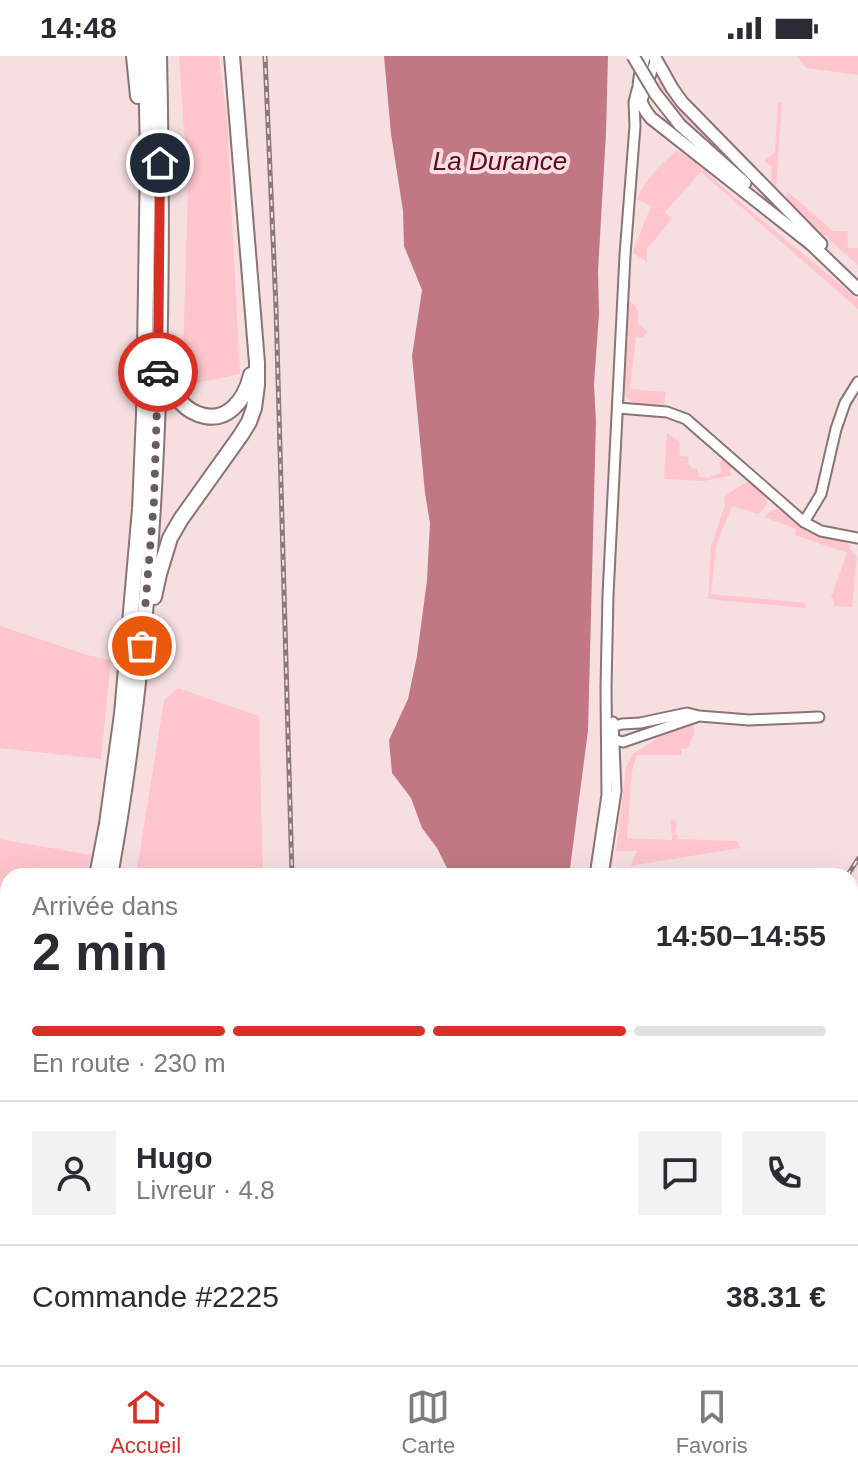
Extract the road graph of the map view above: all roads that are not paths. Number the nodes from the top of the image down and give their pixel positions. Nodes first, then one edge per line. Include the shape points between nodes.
1 (134, 56) edge
2 (146, 56) edge
3 (159, 56) edge
4 (229, 56) edge
5 (633, 56) edge
6 (651, 57) edge
7 (639, 83) junction
8 (641, 103) junction
9 (635, 126) junction
10 (811, 244) junction
11 (833, 260) junction
12 (858, 278) edge
13 (858, 289) edge
14 (160, 309) junction
15 (146, 328) junction
16 (858, 382) edge
17 (618, 408) junction
18 (804, 522) junction
19 (858, 538) edge
20 (607, 659) junction
21 (137, 704) junction
22 (699, 716) junction
23 (819, 717) dead end
24 (615, 733) junction
25 (99, 868) edge
26 (111, 868) edge
27 (596, 868) edge
28 (604, 868) edge

1 - 15 highway
2 - 15 highway
3 - 14 highway
4 - 14 highway via 252,363 244,397 229,412 204,416 179,400 171,383
4 - 21 highway via 257,363 254,408 170,538 154,596
5 - 10 main road, bridge via 680,125
6 - 7 main road
6 - 8 street
6 - 11 main road via 682,102
7 - 8 main road
7 - 9 street
8 - 9 street
8 - 10 main road via 668,133
9 - 17 street
10 - 11 main road
10 - 13 main road
11 - 12 main road
14 - 21 highway via 154,501
15 - 25 highway via 140,509 123,698
16 - 18 street via 840,416 821,494
17 - 18 street via 686,419
17 - 20 street
18 - 19 street
20 - 24 street
20 - 24 street
21 - 26 highway
22 - 23 street
22 - 24 street
22 - 24 street via 687,713
24 - 27 street
24 - 28 street via 615,800

